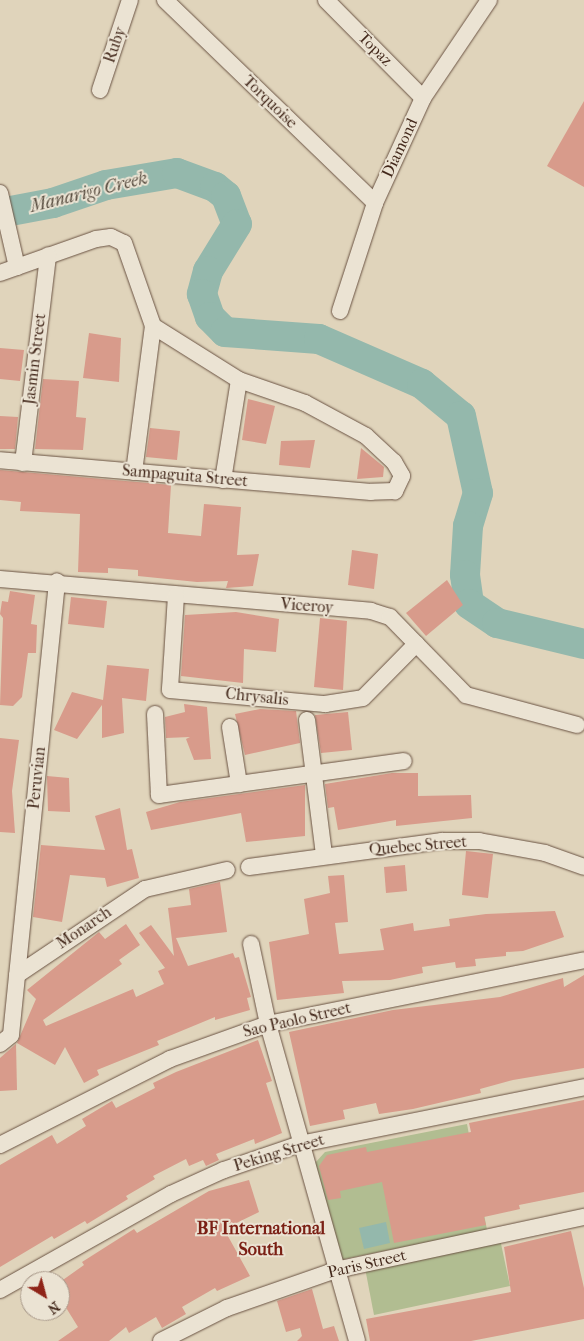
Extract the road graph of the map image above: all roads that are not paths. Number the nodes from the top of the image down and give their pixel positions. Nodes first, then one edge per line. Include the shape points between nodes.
1 (130, 0) edge
2 (165, 0) edge
3 (326, 0) edge
4 (489, 0) edge
5 (100, 90) dead end
6 (423, 98) junction
7 (0, 196) edge
8 (375, 203) junction
9 (48, 256) junction
10 (17, 267) junction
11 (0, 273) edge
12 (340, 311) dead end
13 (153, 326) junction
14 (239, 380) junction
15 (0, 460) edge
16 (23, 463) junction
17 (134, 472) junction
18 (223, 480) junction
19 (0, 578) edge
20 (57, 581) junction
21 (176, 596) junction
22 (416, 644) junction
23 (155, 714) dead end
24 (308, 720) dead end
25 (577, 725) dead end
26 (230, 727) dead end
27 (404, 761) dead end
28 (314, 773) junction
29 (239, 784) junction
30 (324, 855) junction
31 (249, 866) dead end
32 (584, 868) edge
33 (227, 870) dead end
34 (251, 944) dead end
35 (584, 960) edge
36 (16, 974) junction
37 (268, 1024) junction
38 (0, 1044) edge
39 (584, 1086) edge
40 (300, 1144) junction
41 (0, 1145) edge
42 (584, 1218) edge
43 (336, 1270) junction
44 (0, 1290) edge
45 (160, 1341) edge
46 (356, 1341) edge

1 - 5 street, Ruby
2 - 8 street, Torquoise
3 - 6 street, Topaz
4 - 6 street, Diamond
6 - 8 street, Diamond
7 - 10 street
8 - 12 street, Diamond
9 - 10 street
9 - 13 street via 96,239 111,237 124,244
9 - 16 street, Jasmin Street
10 - 11 street
13 - 14 street
13 - 17 street
14 - 18 street
14 - 18 street, Sampaguita Street via 305,403 366,436 394,462 402,476 396,491 371,492
15 - 16 street, Sampaguita Street
16 - 17 street, Sampaguita Street
17 - 18 street, Sampaguita Street
19 - 20 street, Viceroy
20 - 21 street, Viceroy
20 - 36 street, Peruvian
21 - 22 street, Viceroy via 371,611 390,617
21 - 22 street, Chrysalis via 170,690 324,704 363,698
22 - 25 street, Viceroy via 466,695
23 - 29 street via 159,795
24 - 28 street
26 - 29 street
27 - 28 street
28 - 29 street
28 - 30 street
30 - 31 street, Quebec Street
30 - 32 street, Quebec Street via 442,841 479,841 546,853
33 - 36 street, Monarch via 145,889
34 - 37 street
35 - 37 street, Sao Paolo Street
36 - 38 street via 11,1035
37 - 40 street
37 - 41 street, Sao Paolo Street via 170,1059
39 - 40 street, Peking Street
40 - 43 street
40 - 44 street, Peking Street via 224,1170 171,1194
42 - 43 street, Paris Street
43 - 45 street, Paris Street via 227,1308
43 - 46 street

